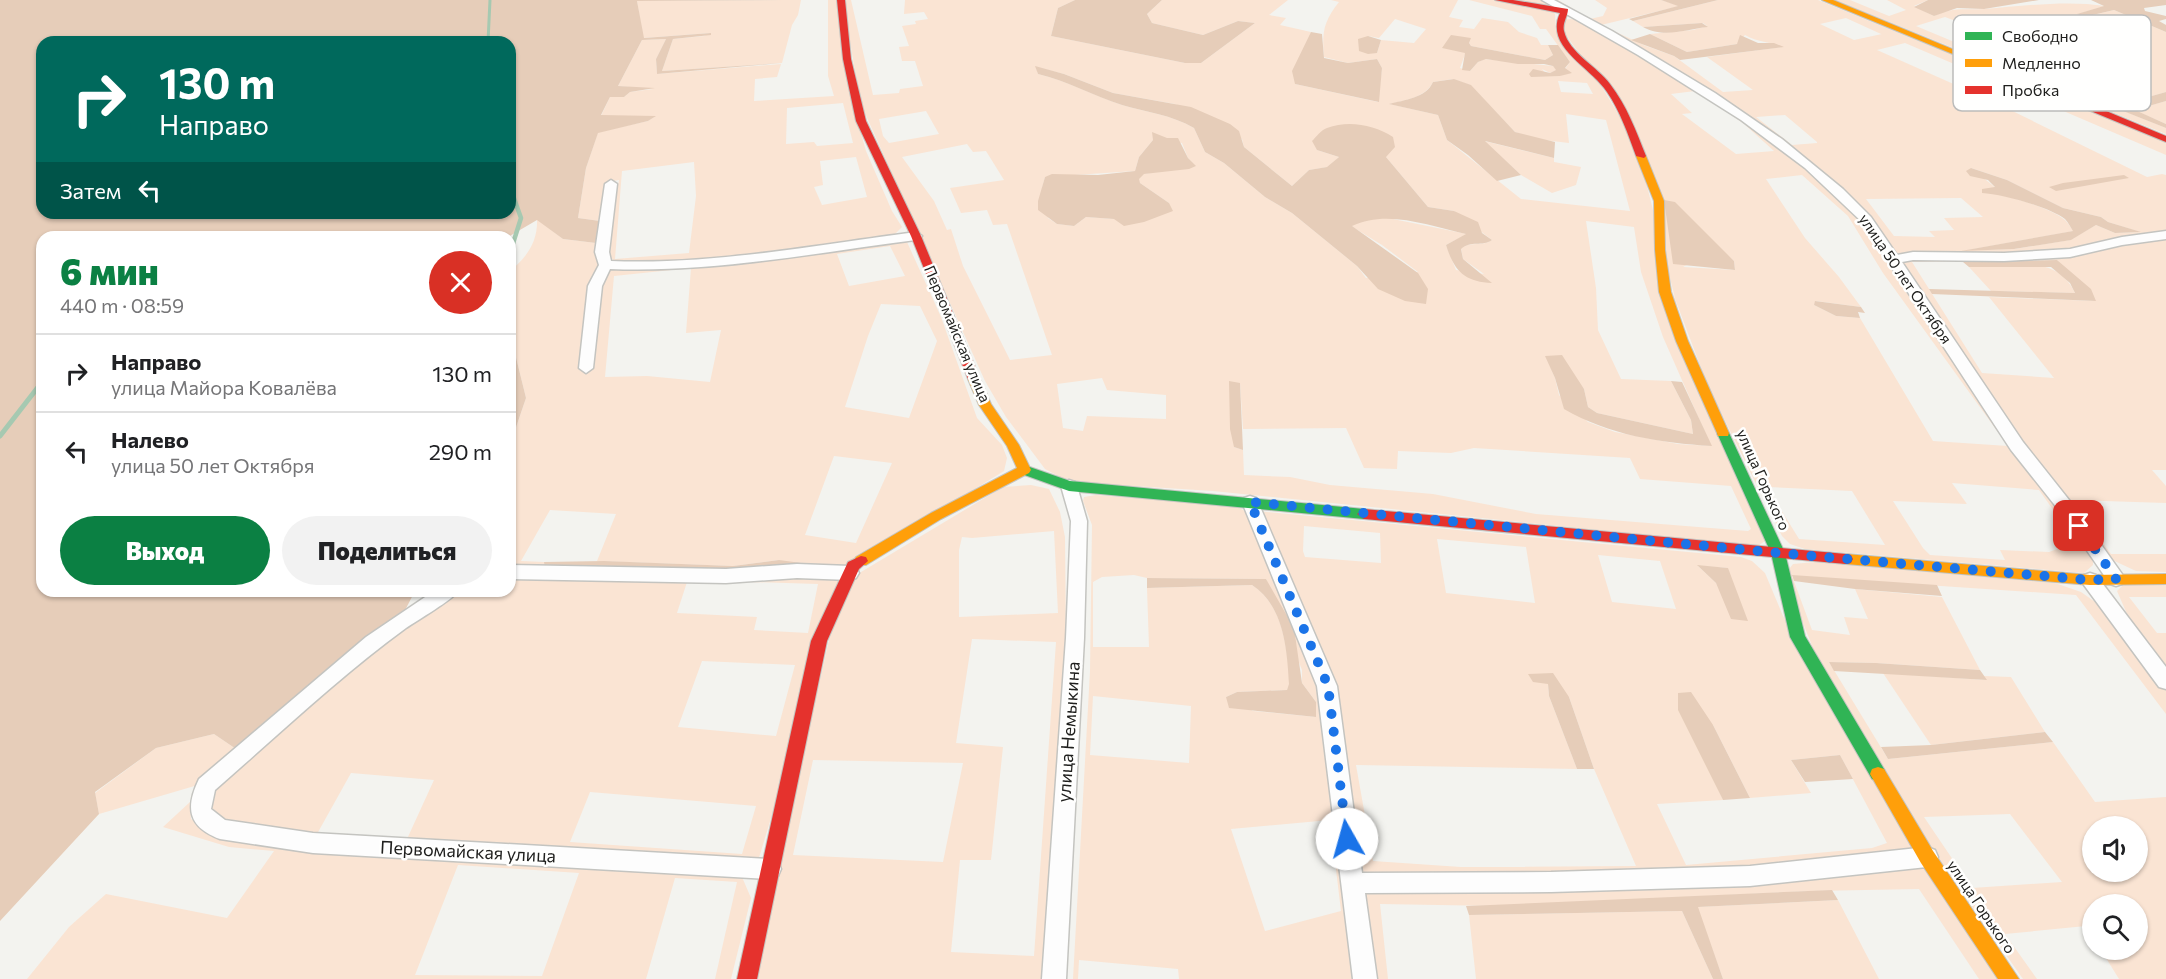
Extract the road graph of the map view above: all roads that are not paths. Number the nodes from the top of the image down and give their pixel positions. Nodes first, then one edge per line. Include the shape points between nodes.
1 (841, 0) edge
2 (1499, 0) edge
3 (1547, 0) edge
4 (1826, 0) edge
5 (1565, 11) junction
6 (1953, 52) edge
7 (2098, 111) edge
8 (2166, 139) edge
9 (611, 184) dead end
10 (2166, 235) edge
11 (916, 236) junction
12 (1893, 260) junction
13 (606, 265) junction
14 (586, 368) dead end
15 (1024, 470) junction
16 (1069, 486) junction
17 (1250, 502) junction
18 (1778, 553) junction
19 (516, 572) edge
20 (850, 573) junction
21 (2116, 579) junction
22 (2166, 579) edge
23 (2090, 580) junction
24 (438, 597) edge
25 (2166, 681) edge
26 (1927, 857) junction
27 (770, 869) junction
28 (1353, 883) junction
29 (747, 979) edge
30 (1054, 979) edge
31 (1365, 979) edge
32 (2009, 979) edge

1 - 11 street, Первомайская улица via 847,60 861,121
2 - 5 street, улица 50 лет Октября
3 - 5 street, улица 50 лет Октября
4 - 6 street
5 - 12 street, улица 50 лет Октября via 1722,103 1798,158 1842,193 1867,220
5 - 18 street, улица Горького via 1558,30 1575,55 1606,83 1630,128 1659,201 1660,250 1668,302
7 - 8 street
9 - 13 street via 602,252
10 - 12 street via 2070,253 1912,256
11 - 13 street via 704,263
11 - 15 street, Первомайская улица via 985,405 1013,445
12 - 21 street, улица 50 лет Октября via 2016,447 2067,509
13 - 14 street via 595,286
15 - 16 street
15 - 20 street via 936,516 853,566
16 - 17 street
16 - 30 street, улица Немыкина via 1079,532
17 - 18 street
17 - 28 street via 1328,686
18 - 23 street
18 - 26 street, улица Горького via 1798,637
19 - 20 street via 726,576 797,571
20 - 27 street via 819,641
21 - 22 street
21 - 23 street
23 - 25 street
24 - 27 street, Первомайская улица via 373,642 206,786 200,813 220,828 313,843
26 - 28 street via 1750,876
26 - 32 street, улица Горького
27 - 29 street
28 - 31 street

